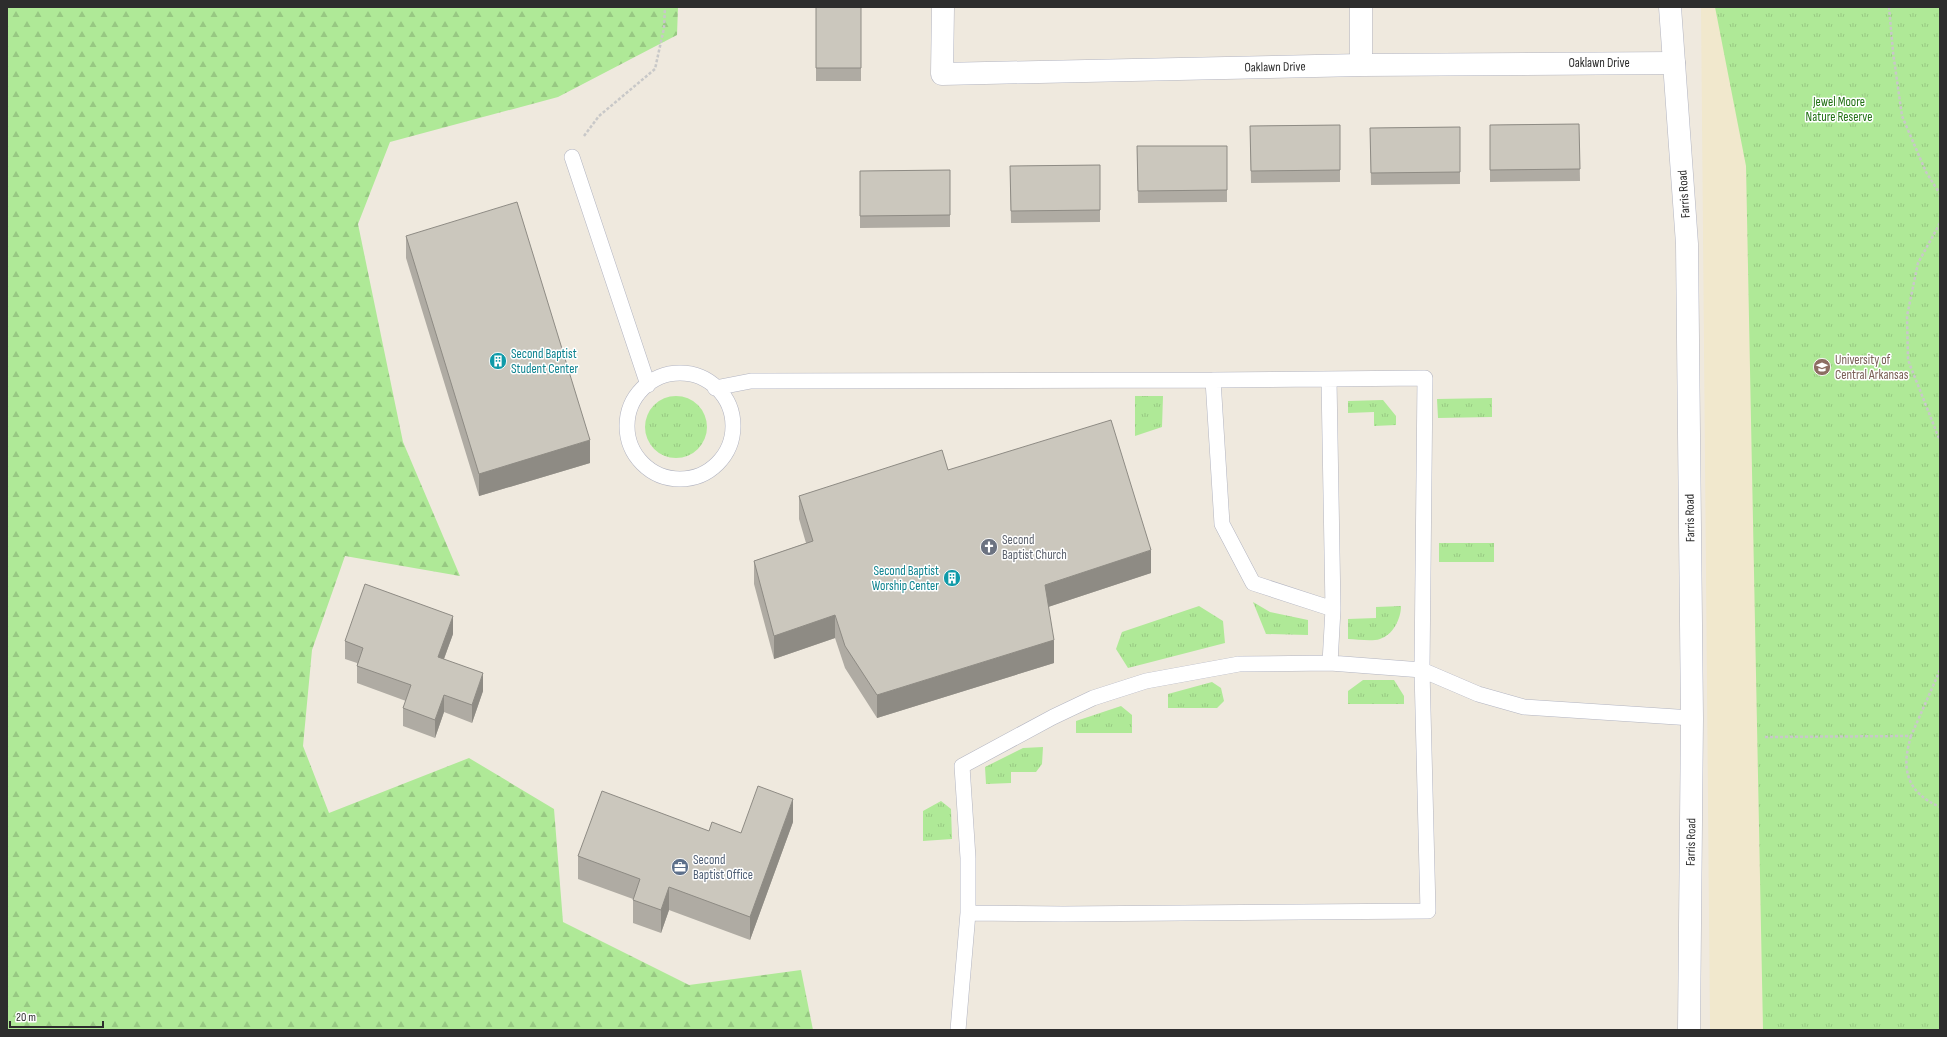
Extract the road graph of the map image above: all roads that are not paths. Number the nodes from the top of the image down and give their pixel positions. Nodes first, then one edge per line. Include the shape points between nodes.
1 (943, 7) edge
2 (1361, 7) edge
3 (1670, 7) edge
4 (1674, 63) junction
5 (1361, 65) junction
6 (572, 157) road end
7 (1213, 380) junction
8 (1329, 380) junction
9 (648, 385) junction
10 (715, 388) junction
11 (1333, 609) junction
12 (1330, 663) junction
13 (1422, 670) junction
14 (1692, 718) junction
15 (968, 913) junction
16 (958, 1030) edge
17 (1689, 1030) edge

1 - 5 street, Oaklawn Drive via 942,74
2 - 5 street
3 - 4 street, Farris Road
4 - 5 street, Oaklawn Drive
4 - 14 street, Farris Road via 1687,244
6 - 9 lane
7 - 8 lane
7 - 10 lane via 751,381
7 - 11 lane via 1222,524 1253,583
8 - 11 lane
8 - 13 lane via 1425,378
9 - 10 lane via 672,374 690,374 707,380
9 - 10 lane via 641,390 632,404 628,420 628,437 644,466 675,479 691,478 708,471 722,459 730,443 733,426 730,408 721,392
11 - 12 lane
12 - 13 lane
12 - 15 lane via 1239,664 1146,681 1080,705 962,766 968,858
13 - 14 lane via 1478,694 1524,707
13 - 15 lane via 1428,911
14 - 17 street, Farris Road
15 - 16 lane

